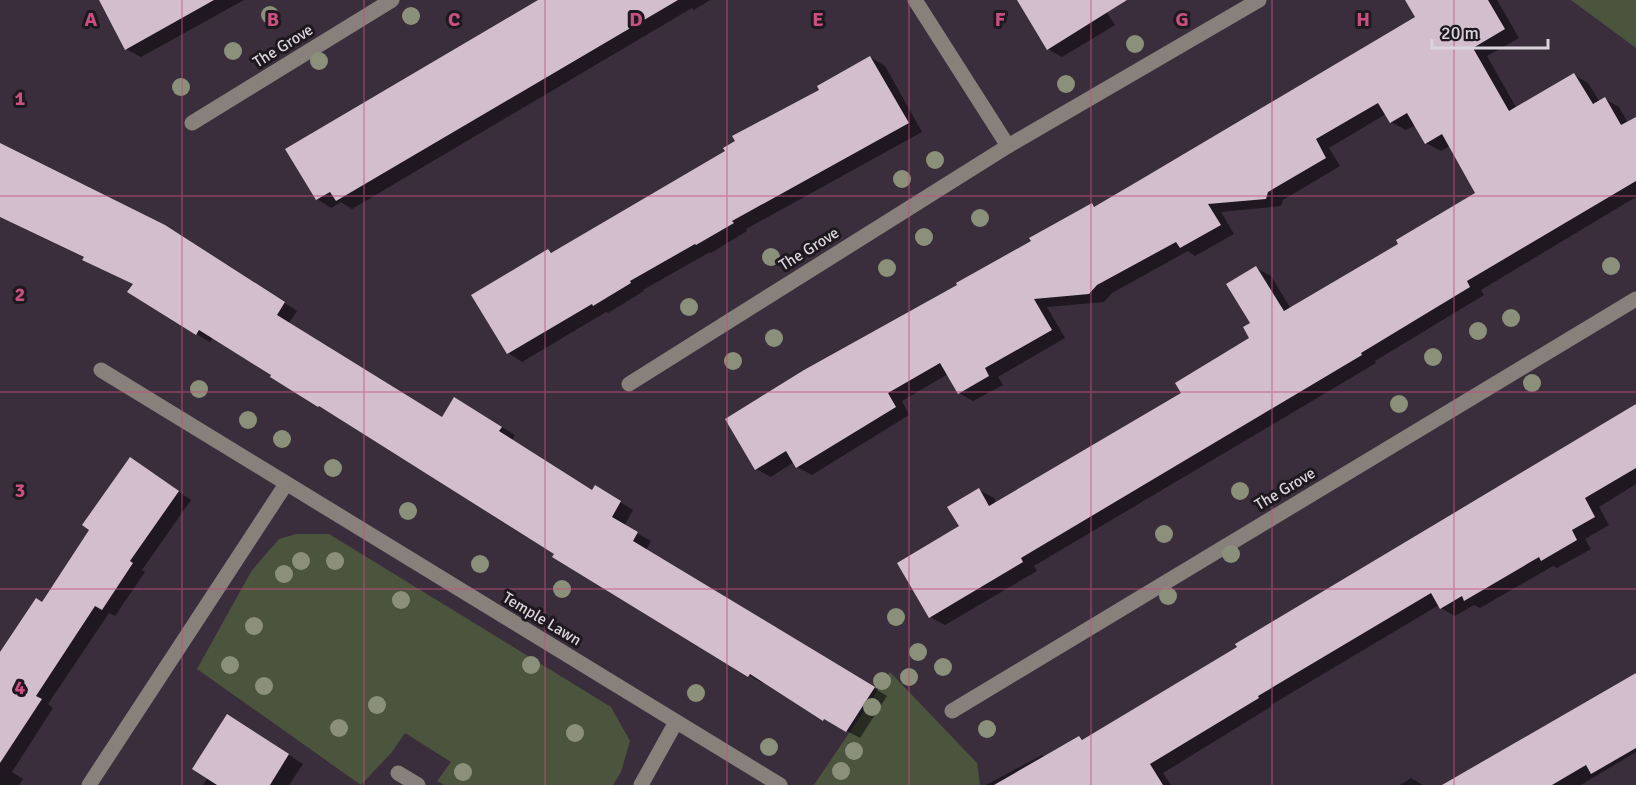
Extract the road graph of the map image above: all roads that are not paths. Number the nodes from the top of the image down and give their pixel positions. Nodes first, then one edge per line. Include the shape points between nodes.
1 (392, 0) edge
2 (915, 0) edge
3 (1259, 0) edge
4 (192, 123) dead end
5 (1008, 146) junction
6 (1636, 299) edge
7 (101, 370) dead end
8 (629, 384) dead end
9 (286, 484) junction
10 (952, 711) dead end
11 (676, 722) junction
12 (398, 773) dead end
13 (89, 785) edge
14 (418, 785) edge
15 (641, 785) edge
16 (780, 785) edge

1 - 4 street, The Grove
2 - 5 street
3 - 5 street, The Grove
5 - 8 street, The Grove
6 - 10 street, The Grove
7 - 9 street, Temple Lawn
9 - 11 street, Temple Lawn
9 - 13 street
11 - 15 street
11 - 16 street, Temple Lawn
12 - 14 street

